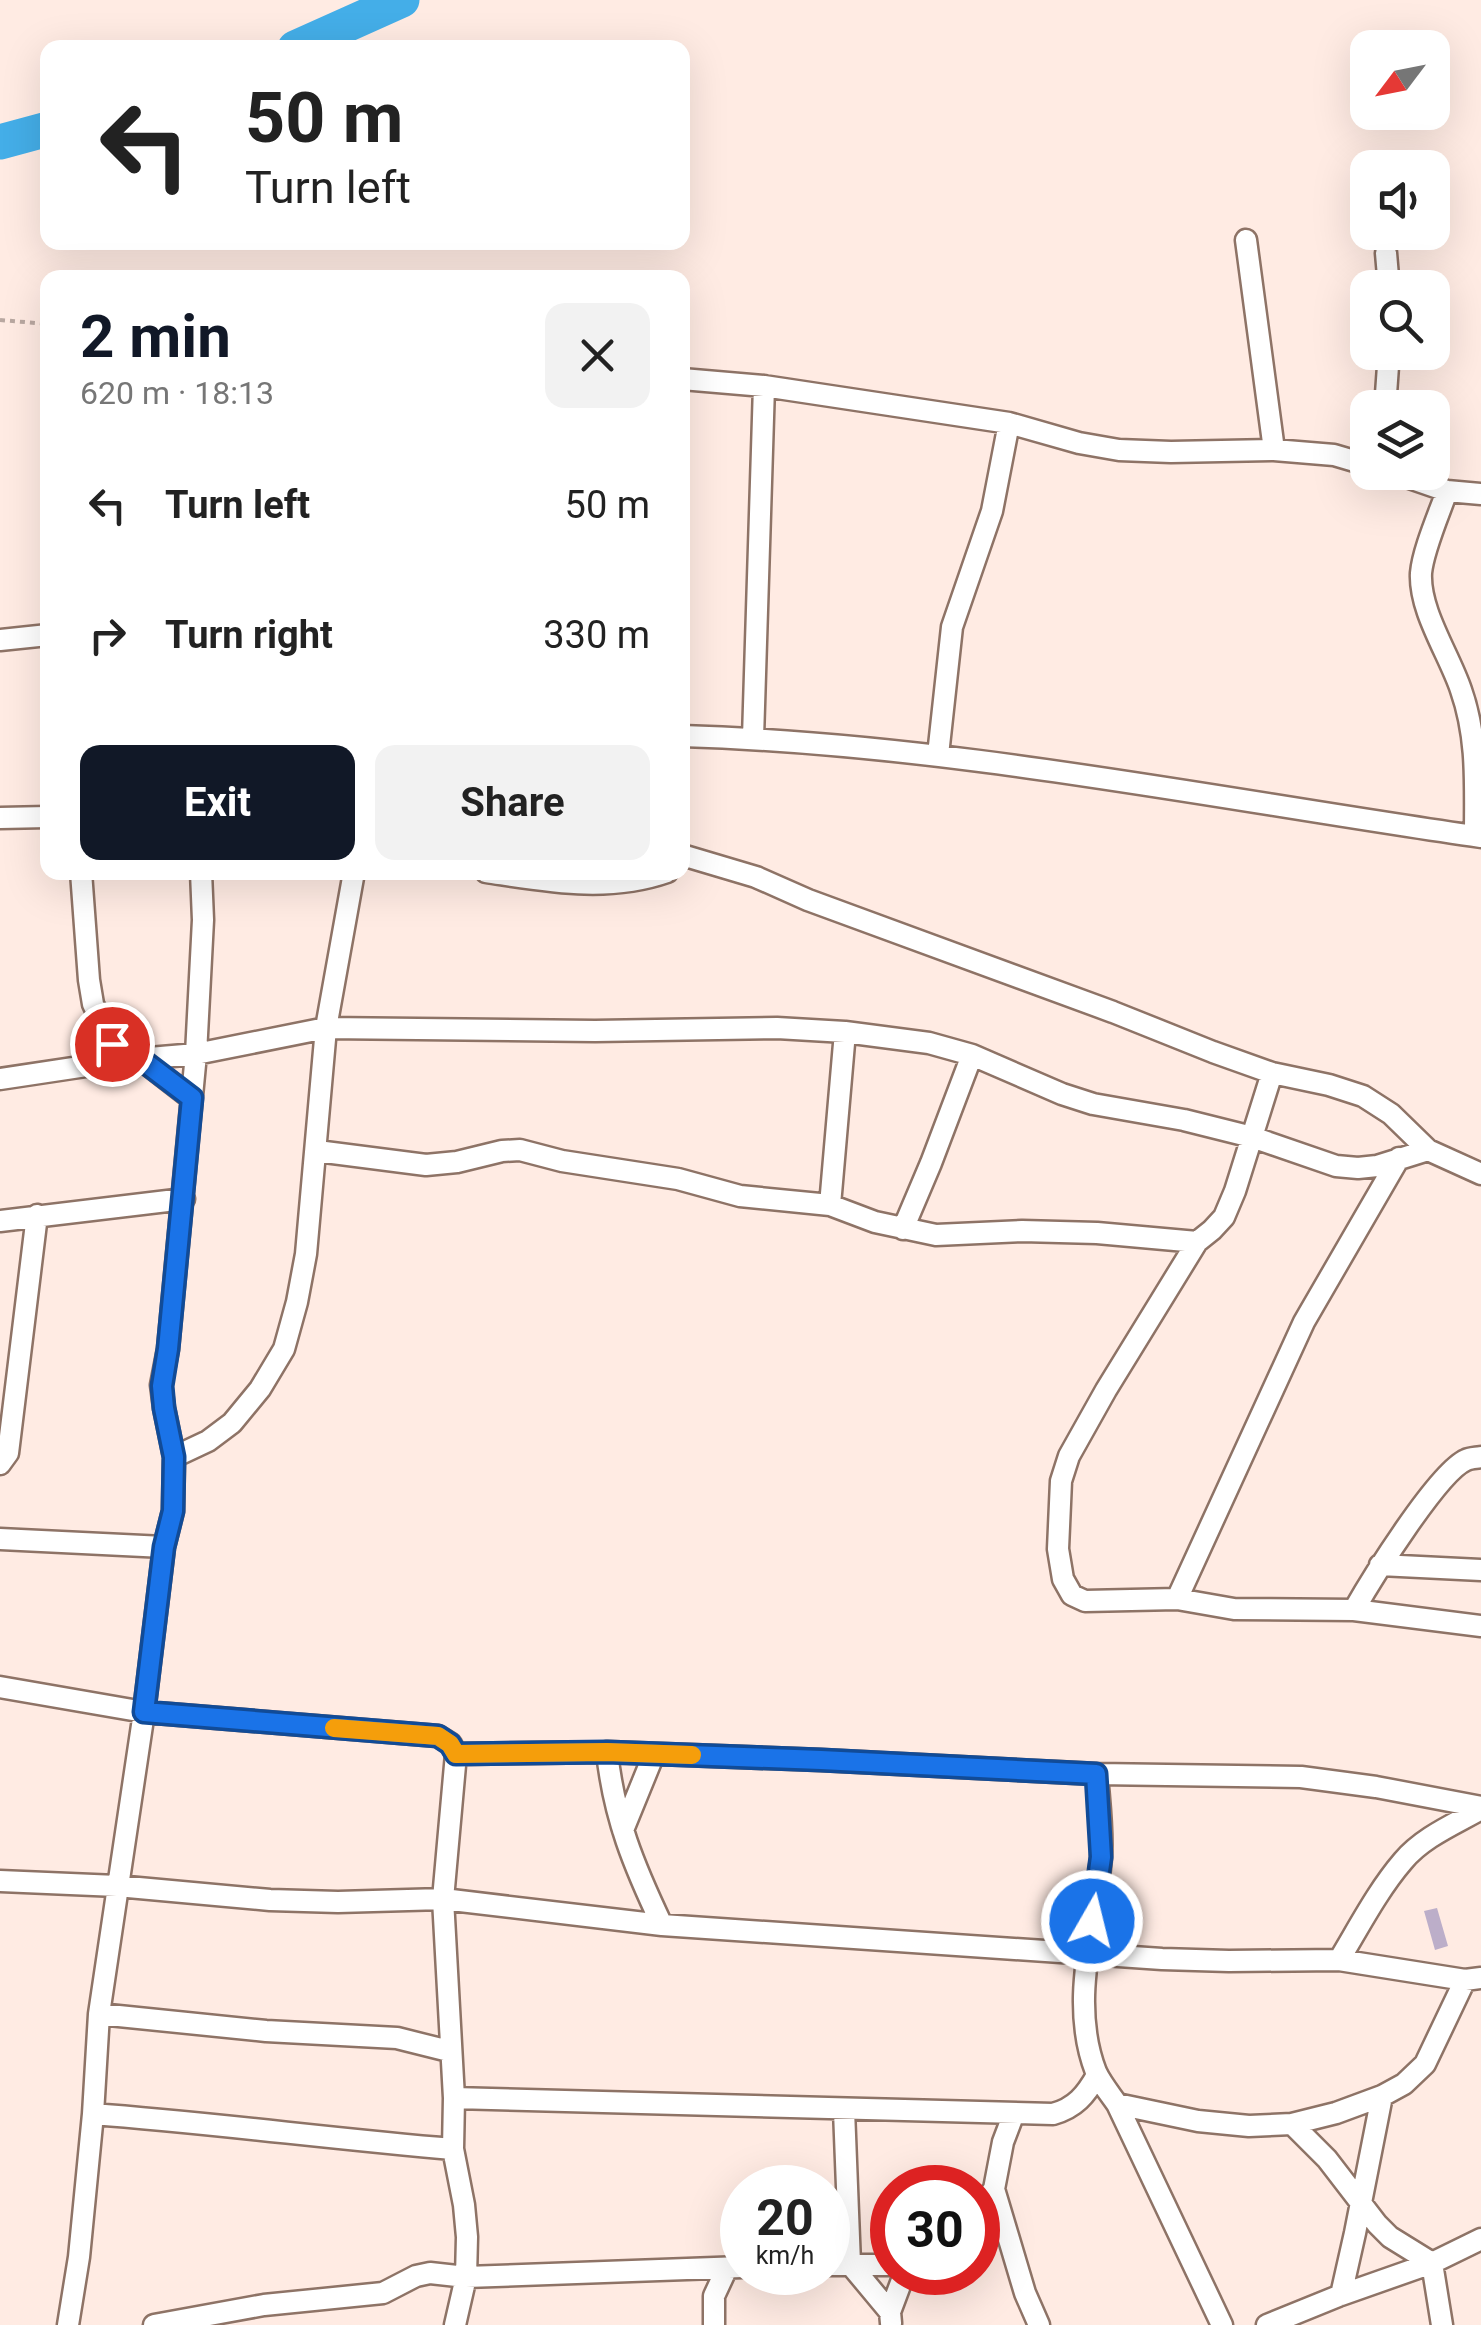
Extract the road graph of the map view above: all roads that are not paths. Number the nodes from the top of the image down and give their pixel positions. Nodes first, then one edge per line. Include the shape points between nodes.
1 (1246, 240) dead end
2 (1386, 252) dead end
3 (1388, 270) edge
4 (690, 380) edge
5 (764, 386) junction
6 (1009, 424) junction
7 (1274, 450) junction
8 (1350, 460) edge
9 (1444, 490) edge
10 (1447, 491) junction
11 (1481, 494) edge
12 (40, 636) edge
13 (0, 640) edge
14 (690, 736) edge
15 (753, 738) junction
16 (938, 755) junction
17 (40, 817) edge
18 (0, 818) edge
19 (1478, 837) edge
20 (690, 861) edge
21 (82, 880) edge
22 (201, 880) edge
23 (353, 880) edge
24 (549, 880) edge
25 (634, 880) edge
26 (326, 1028) junction
27 (844, 1032) junction
28 (196, 1054) junction
29 (972, 1055) junction
30 (134, 1060) junction
31 (1272, 1072) junction
32 (0, 1079) edge
33 (192, 1098) junction
34 (1252, 1136) junction
35 (1428, 1150) junction
36 (316, 1151) junction
37 (1399, 1158) junction
38 (1481, 1174) edge
39 (184, 1199) junction
40 (830, 1204) junction
41 (37, 1215) junction
42 (0, 1221) edge
43 (903, 1229) junction
44 (1197, 1242) junction
45 (174, 1457) junction
46 (1481, 1457) edge
47 (0, 1464) edge
48 (0, 1538) edge
49 (164, 1547) junction
50 (1380, 1565) junction
51 (1481, 1570) edge
52 (1177, 1599) junction
53 (1354, 1610) junction
54 (1481, 1626) edge
55 (0, 1687) edge
56 (144, 1712) junction
57 (607, 1752) junction
58 (456, 1754) junction
59 (654, 1754) junction
60 (1096, 1774) junction
61 (1481, 1808) edge
62 (623, 1830) junction
63 (0, 1881) edge
64 (117, 1886) junction
65 (443, 1898) junction
66 (662, 1925) junction
67 (1087, 1954) junction
68 (1339, 1960) junction
69 (1473, 1979) edge
70 (100, 2014) junction
71 (450, 2051) junction
72 (1097, 2074) junction
73 (1382, 2096) junction
74 (454, 2098) junction
75 (1117, 2104) junction
76 (844, 2110) junction
77 (1014, 2113) junction
78 (93, 2114) junction
79 (1292, 2124) junction
80 (452, 2149) junction
81 (846, 2165) edge
82 (999, 2165) edge
83 (1360, 2203) junction
84 (1000, 2209) edge
85 (1481, 2239) edge
86 (1432, 2262) junction
87 (850, 2264) joint
88 (870, 2264) edge
89 (720, 2269) edge
90 (466, 2277) junction
91 (720, 2288) edge
92 (1341, 2295) junction
93 (891, 2318) edge
94 (1279, 2322) edge
95 (68, 2325) edge
96 (154, 2325) edge
97 (454, 2325) edge
98 (714, 2325) edge
99 (1039, 2325) edge
100 (1222, 2325) edge
101 (1442, 2325) edge

1 - 7 street
2 - 3 street
4 - 5 street
5 - 6 street
5 - 15 street
6 - 7 street via 1119,450
6 - 16 street via 992,511 952,627
7 - 8 street
9 - 10 street
10 - 11 street
10 - 19 street via 1421,570 1422,592 1471,727
12 - 13 street
14 - 15 street
15 - 16 street
16 - 19 street
17 - 18 street
20 - 31 street via 756,876
21 - 30 street via 93,1004 107,1035
22 - 28 street
23 - 26 street
24 - 25 street via 589,885
26 - 27 street
26 - 28 street
26 - 36 street
27 - 29 street
27 - 40 street
28 - 30 street
28 - 33 street
29 - 34 street via 1092,1104
29 - 43 street
30 - 32 street
30 - 33 street
31 - 34 street
31 - 35 street via 1363,1096
33 - 39 street
34 - 37 street via 1336,1166 1377,1166
34 - 44 street via 1224,1217
35 - 37 street
35 - 38 street
36 - 40 street via 426,1165 520,1150 740,1196
36 - 45 street via 306,1254 284,1350 232,1423
37 - 52 street via 1304,1322
39 - 41 street
39 - 45 street via 162,1386
40 - 43 street
41 - 42 street
41 - 47 street via 8,1452
43 - 44 street
44 - 52 street via 1097,1406 1061,1481 1058,1549 1072,1595 1085,1602
45 - 49 street
46 - 50 street via 1454,1467
48 - 49 street
49 - 56 street
50 - 51 street
50 - 53 street
52 - 53 street via 1234,1609
53 - 54 street
55 - 56 street
56 - 58 street via 438,1736
56 - 64 street
57 - 58 street
57 - 59 street
57 - 62 street
58 - 65 street
59 - 60 street
59 - 62 street
60 - 61 street via 1301,1777
60 - 67 street via 1101,1857
61 - 68 street via 1404,1858
62 - 66 street
63 - 64 street
64 - 65 street via 270,1900
64 - 70 street
65 - 66 street
65 - 71 street
66 - 67 street
67 - 68 street
67 - 72 street via 1084,2005
68 - 69 street
69 - 73 street via 1425,2064
70 - 71 street via 397,2038
70 - 78 street
71 - 74 street
72 - 75 street
72 - 77 street via 1066,2110
73 - 79 street
73 - 83 street
74 - 76 street
74 - 80 street
75 - 79 street via 1198,2121
75 - 100 street
76 - 77 street
76 - 81 street
77 - 82 street
78 - 80 street
78 - 95 street
79 - 83 street
80 - 90 street via 465,2221
83 - 86 street via 1390,2236
83 - 92 street
84 - 99 street
85 - 86 street
86 - 92 street
86 - 101 street
87 - 88 street
87 - 93 street
89 - 90 street
90 - 96 street via 430,2273 383,2293
90 - 97 street
91 - 98 street
92 - 94 street

